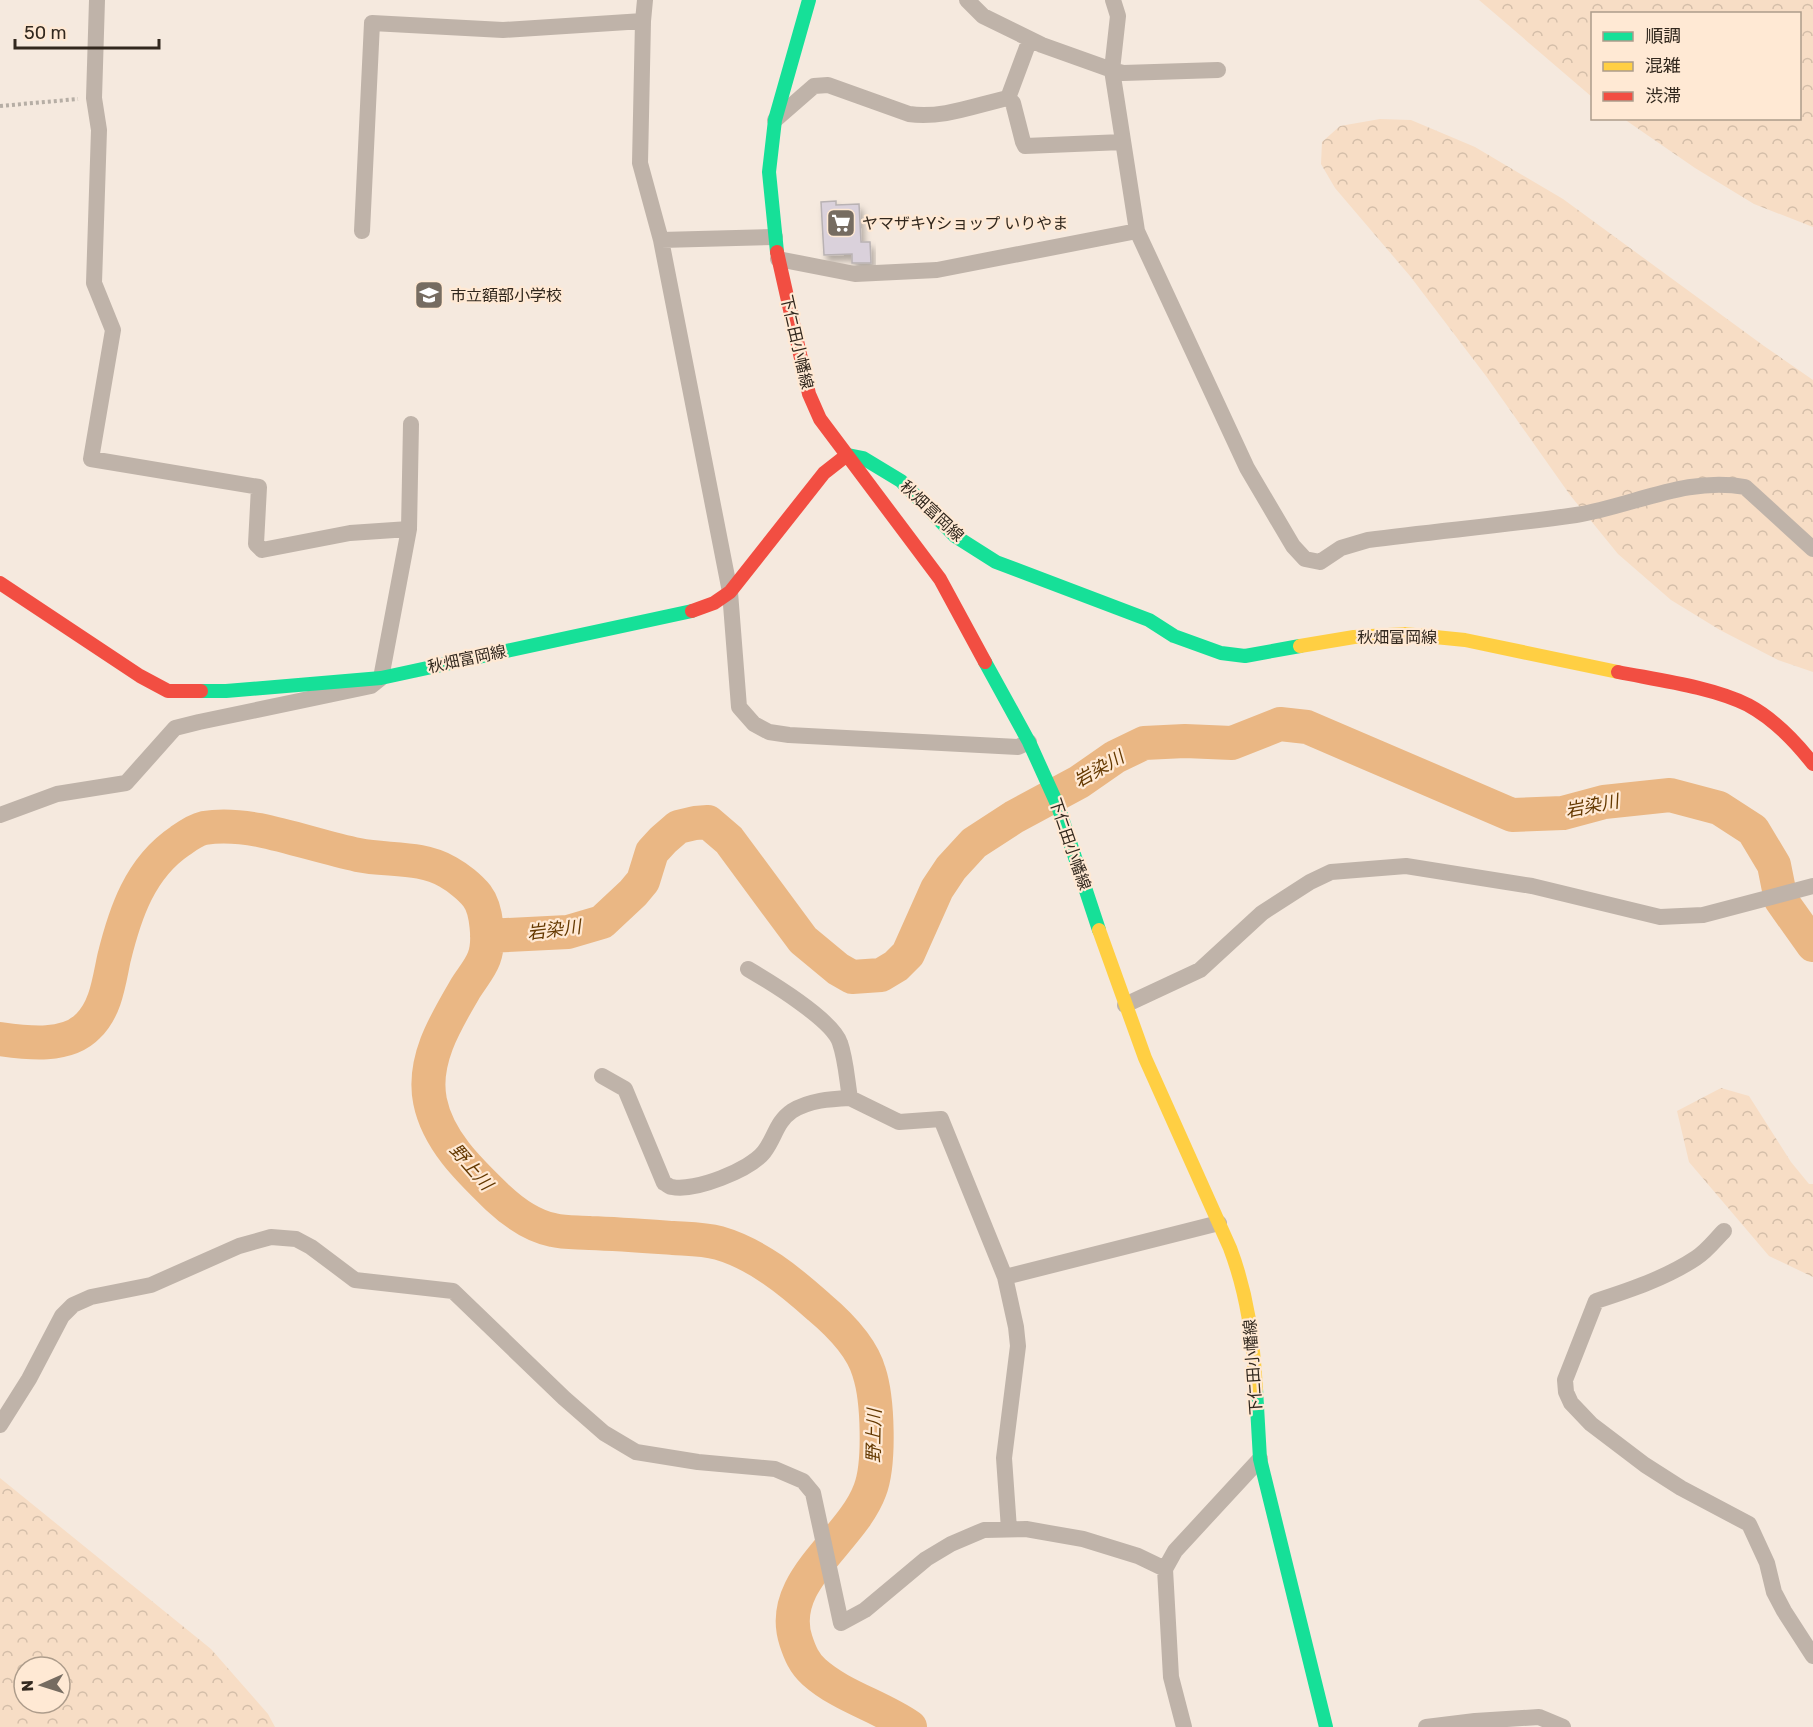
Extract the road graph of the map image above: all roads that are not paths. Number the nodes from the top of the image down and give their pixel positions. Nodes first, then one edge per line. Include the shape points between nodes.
1 (97, 0) edge
2 (645, 0) edge
3 (809, 0) edge
4 (967, 0) edge
5 (1113, 0) edge
6 (643, 21) junction
7 (1030, 39) junction
8 (1112, 70) junction
9 (1218, 70) dead end
10 (1008, 98) junction
11 (775, 120) junction
12 (1123, 142) junction
13 (362, 231) dead end
14 (1137, 231) junction
15 (775, 237) junction
16 (662, 240) junction
17 (778, 259) junction
18 (411, 424) dead end
19 (847, 454) junction
20 (410, 529) junction
21 (1813, 549) edge
22 (0, 583) edge
23 (730, 592) junction
24 (381, 678) junction
25 (1029, 742) junction
26 (1813, 764) edge
27 (0, 815) edge
28 (1813, 886) edge
29 (748, 969) dead end
30 (1125, 1005) junction
31 (602, 1076) dead end
32 (850, 1098) junction
33 (1219, 1223) junction
34 (1724, 1231) dead end
35 (1005, 1276) junction
36 (0, 1425) edge
37 (1260, 1459) junction
38 (1009, 1529) junction
39 (1165, 1569) junction
40 (1813, 1656) edge
41 (1184, 1727) edge
42 (1326, 1727) edge
43 (1426, 1727) edge
44 (1563, 1727) edge

1 - 20 street via 94,98 99,130 94,283 113,330 91,459 259,487 256,544 262,550 350,533
2 - 6 street
3 - 11 main road, 下仁田小幡線
4 - 7 street via 983,16
5 - 8 street via 1118,16
6 - 13 street via 502,30 372,23
6 - 16 street via 640,163
7 - 8 street
7 - 10 street
8 - 9 street
8 - 12 street
10 - 11 street via 922,116 828,85 814,86
10 - 12 street via 1013,103 1025,146
11 - 15 main road, 下仁田小幡線 via 769,172
12 - 14 street
14 - 17 street via 937,270 855,274
14 - 21 street via 1247,468 1293,546 1305,559 1320,562 1341,548 1368,540 1577,514 1626,505 1681,487 1731,484 1745,487
15 - 16 street
15 - 17 main road, 下仁田小幡線
16 - 23 street
17 - 19 main road, 下仁田小幡線 via 809,394 820,419
18 - 20 street
19 - 23 main road, 秋畑富岡線 via 824,473
19 - 25 main road, 下仁田小幡線 via 940,579
19 - 26 main road, 秋畑富岡線 via 863,458 901,481 955,536 996,562 1149,620 1174,636 1221,653 1245,656 1354,637 1405,634 1465,640 1730,697 1773,722
20 - 24 street
22 - 24 main road, 秋畑富岡線 via 168,691 226,691
23 - 24 main road, 秋畑富岡線 via 692,611
23 - 25 street via 739,707 754,724 769,732 1018,747
24 - 27 street via 371,686 175,728 126,783 57,794
25 - 30 main road, 下仁田小幡線 via 1058,806
28 - 30 street via 1703,915 1660,917 1532,886 1406,866 1331,872 1263,913 1200,970
29 - 32 street via 784,990 833,1030 840,1043
30 - 33 main road, 下仁田小幡線
31 - 32 street via 625,1089 664,1183 672,1187 729,1177 762,1155 777,1125 792,1111 817,1100
32 - 35 street via 899,1122 941,1119
33 - 35 street
33 - 37 main road, 下仁田小幡線 via 1242,1280 1250,1317
34 - 40 street via 1689,1262 1631,1290 1596,1301 1565,1380 1566,1392 1591,1424 1645,1465 1749,1524 1767,1563 1774,1592
35 - 38 street via 1018,1346 1004,1458
36 - 38 street via 62,1316 73,1305 91,1297 151,1285 239,1246 271,1237 296,1239 355,1280 453,1291 564,1398 604,1432 636,1452 775,1469 803,1481 813,1493 841,1623 865,1610 926,1559 951,1544 984,1530
37 - 39 street via 1175,1551
37 - 42 main road, 下仁田小幡線
38 - 39 street via 1083,1539
39 - 41 street via 1171,1677
43 - 44 street via 1539,1717

